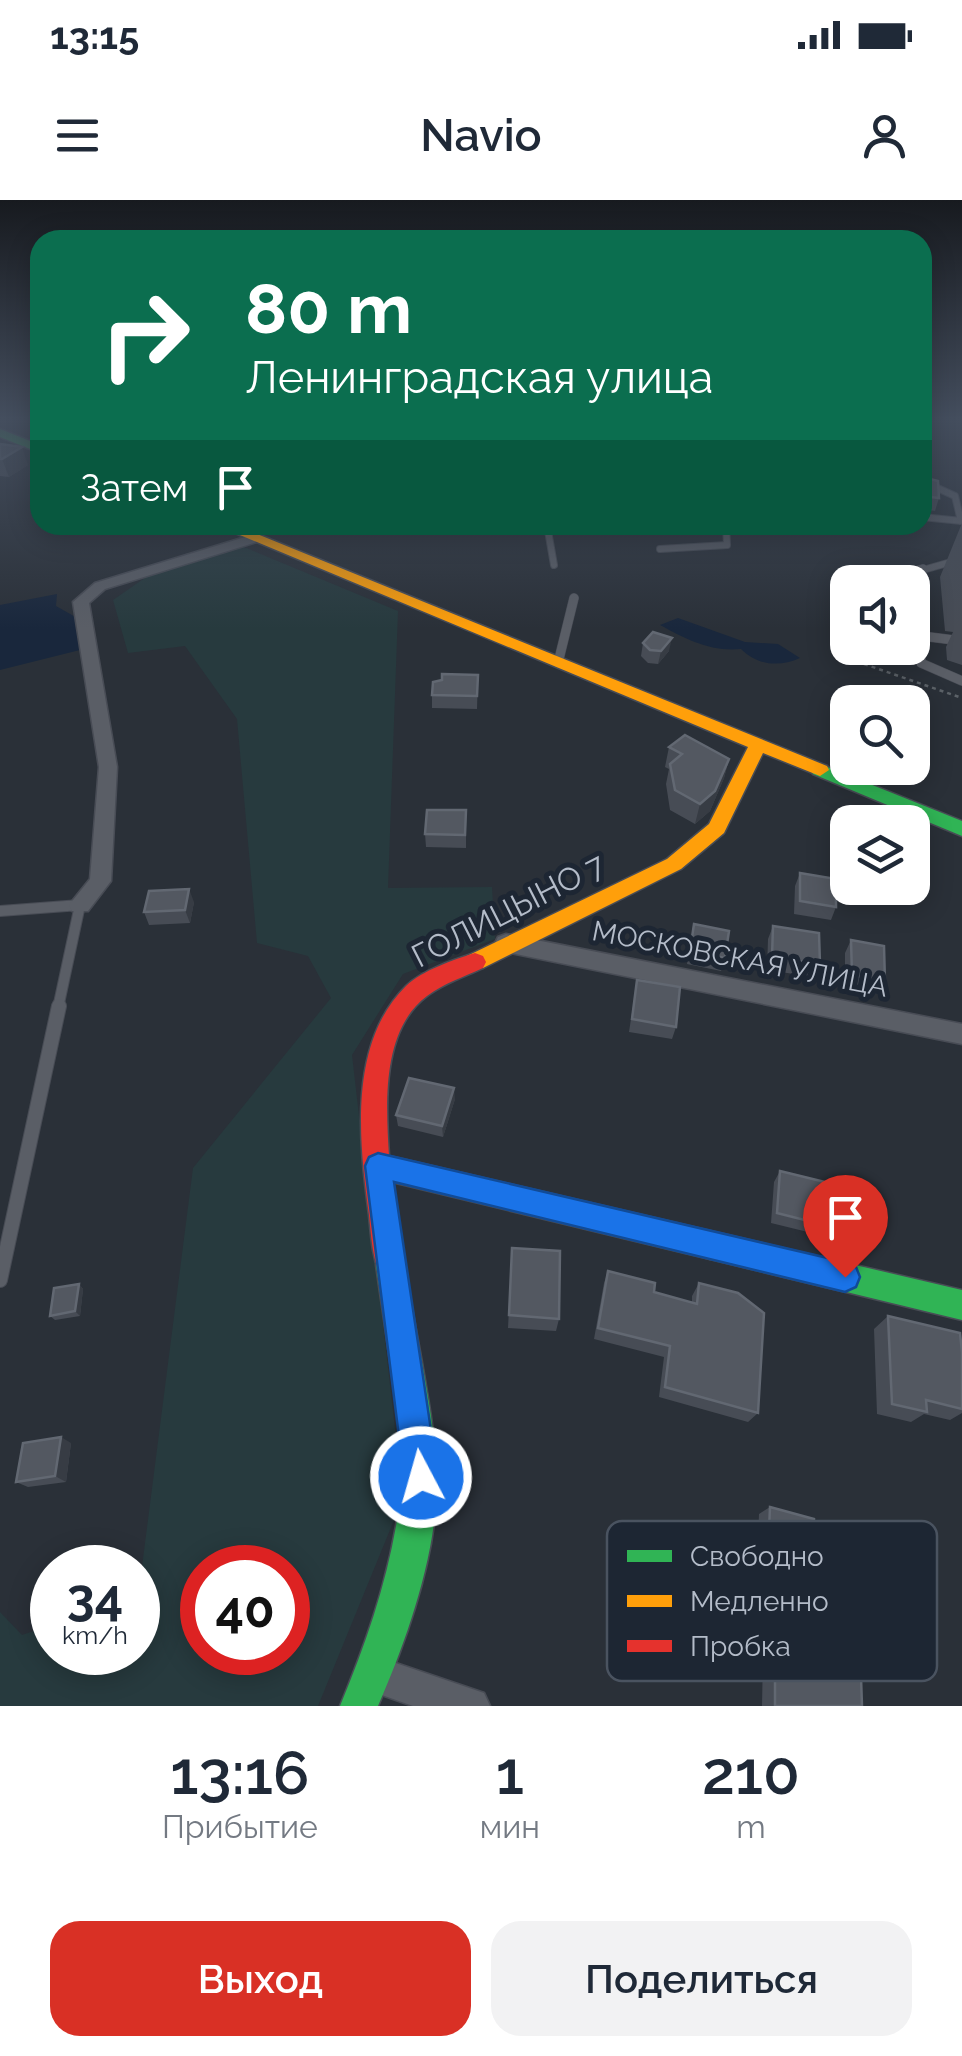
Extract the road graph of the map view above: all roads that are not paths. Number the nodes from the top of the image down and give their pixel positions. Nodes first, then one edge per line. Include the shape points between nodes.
1 (938, 488) edge
2 (932, 518) edge
3 (961, 521) edge
4 (229, 535) edge
5 (254, 535) edge
6 (548, 535) edge
7 (729, 535) edge
8 (660, 549) dead end
9 (954, 550) dead end
10 (951, 562) junction
11 (962, 564) edge
12 (554, 565) dead end
13 (930, 567) edge
14 (574, 598) dead end
15 (930, 637) edge
16 (962, 641) edge
17 (558, 664) junction
18 (925, 665) edge
19 (962, 680) edge
20 (758, 745) junction
21 (962, 830) edge
22 (80, 905) junction
23 (0, 911) edge
24 (506, 943) junction
25 (962, 1034) edge
26 (378, 1166) junction
27 (0, 1280) edge
28 (962, 1305) edge
29 (367, 1690) edge
30 (471, 1706) edge

1 - 3 lane via 955,496
2 - 3 lane
4 - 22 street via 100,586 81,602 108,767 100,880
5 - 17 street
6 - 12 lane
7 - 8 lane via 727,545
9 - 10 lane
10 - 11 lane
10 - 13 lane
14 - 17 lane
15 - 16 lane
17 - 20 street
18 - 19 lane
20 - 21 street
20 - 24 street, ГОЛИЦЫНО 7 via 718,828 674,864
22 - 23 lane
22 - 27 lane
24 - 25 street, МОСКОВСКАЯ УЛИЦА
24 - 26 street, ГОЛИЦЫНО 7 via 414,992 386,1030 375,1096
26 - 28 street
26 - 29 street, ГОЛИЦЫНО 7 via 422,1498
29 - 30 street

